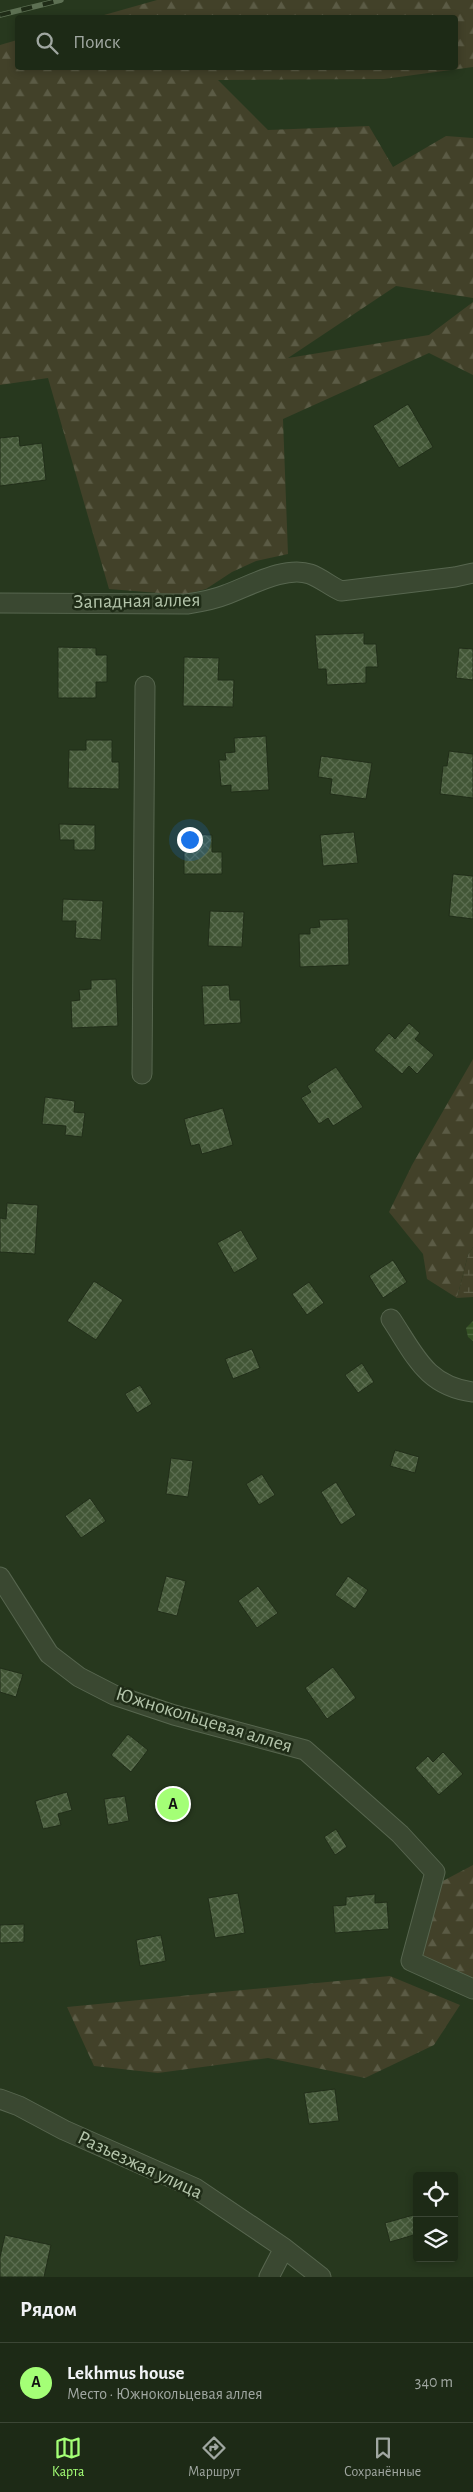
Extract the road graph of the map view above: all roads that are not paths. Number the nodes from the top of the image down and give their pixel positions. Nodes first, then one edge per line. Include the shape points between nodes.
1 (473, 573) edge
2 (0, 603) edge
3 (145, 686) dead end
4 (142, 1074) dead end
5 (391, 1319) dead end
6 (473, 1392) edge
7 (0, 1577) edge
8 (473, 1989) edge
9 (0, 2099) edge
10 (284, 2248) junction
11 (269, 2277) edge
12 (322, 2277) edge

1 - 2 street, Западная аллея via 341,591 310,574 293,573 187,604
3 - 4 street
5 - 6 street via 428,1374 454,1390
7 - 8 street, Южнокольцевая аллея via 49,1654 79,1677 114,1695 174,1715 305,1750 333,1774 400,1834 435,1872 411,1960
9 - 10 street, Разъезжая улица via 195,2188
10 - 11 street
10 - 12 street, Разъезжая улица

